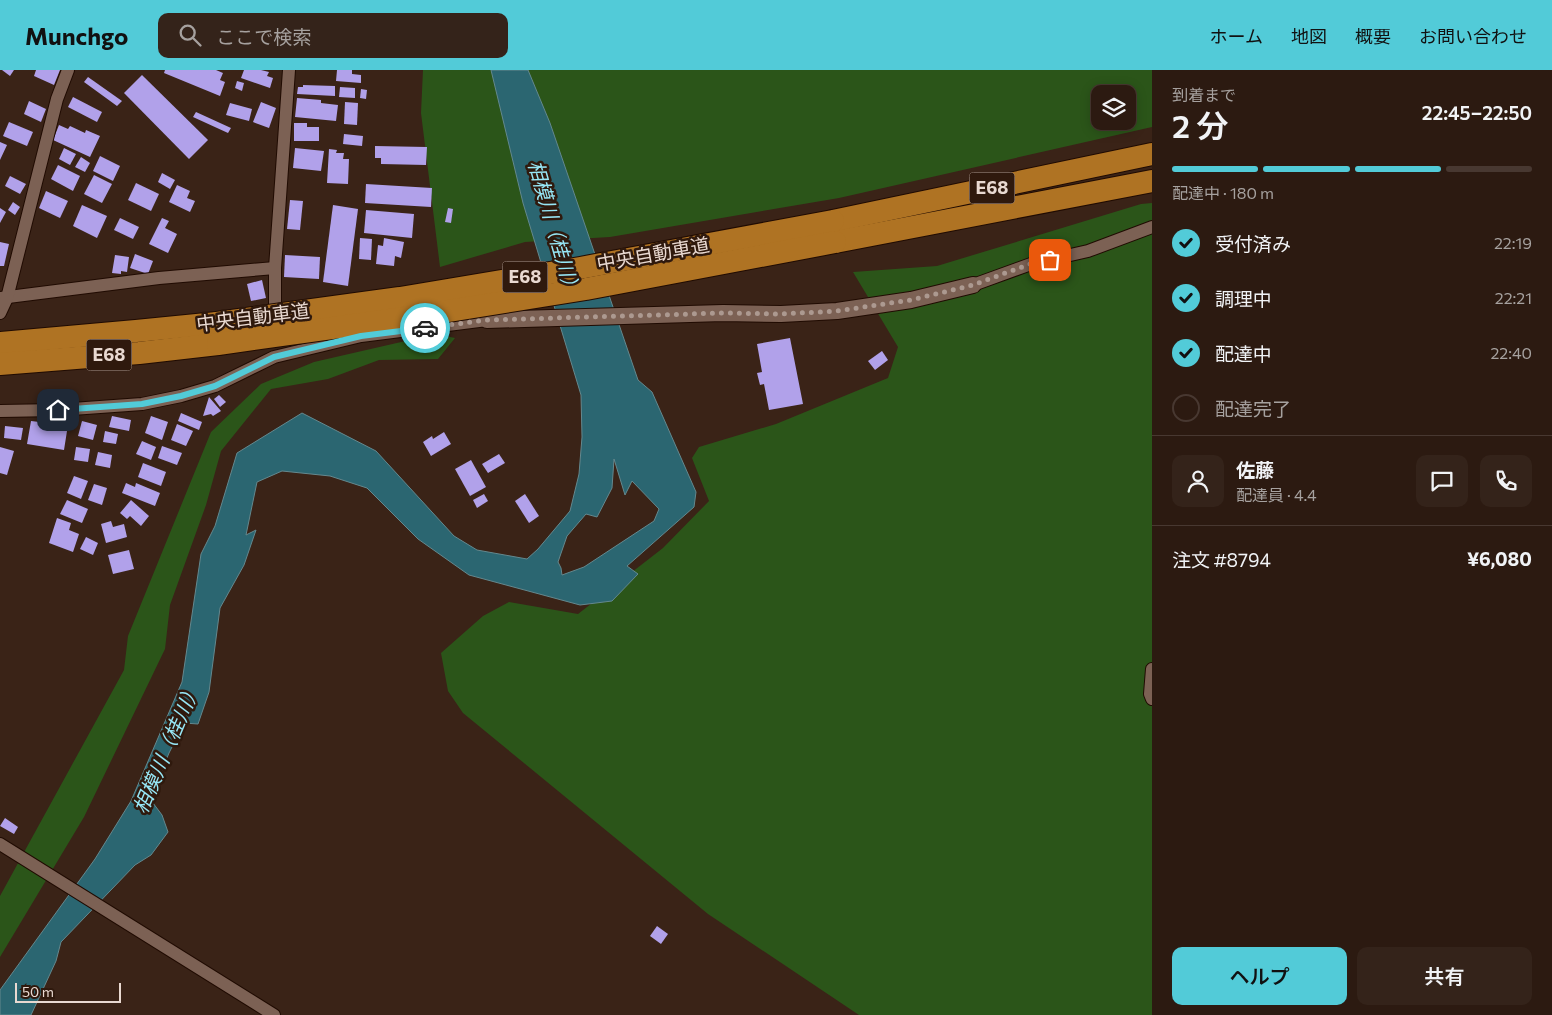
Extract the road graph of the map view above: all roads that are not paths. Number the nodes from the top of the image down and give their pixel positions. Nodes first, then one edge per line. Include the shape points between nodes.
1 (68, 70) edge
2 (289, 70) edge
3 (1152, 154) edge
4 (1152, 181) edge
5 (1152, 228) edge
6 (834, 232) junction
7 (275, 268) junction
8 (973, 285) joint
9 (4, 298) edge
10 (0, 313) edge
11 (487, 320) joint
12 (217, 333) junction
13 (0, 343) edge
14 (274, 357) junction
15 (0, 364) edge
16 (0, 411) edge
17 (1152, 669) edge
18 (1152, 699) edge
19 (0, 844) edge
20 (274, 1015) edge

1 - 9 street via 57,99
2 - 7 street
3 - 6 highway, 中央自動車道 / E68
4 - 6 highway, 中央自動車道 / E68
5 - 8 street via 1088,251 1030,264
6 - 12 highway, 中央自動車道 / E68, bridge via 586,289 404,318
7 - 9 street via 159,278
7 - 14 street
8 - 11 street via 911,300 837,311
9 - 10 street
11 - 14 street via 361,336
12 - 13 highway, 中央自動車道 / E68 via 136,331
12 - 15 highway, 中央自動車道 / E68 via 139,353
14 - 16 street via 215,386 142,404
17 - 18 street
19 - 20 street

